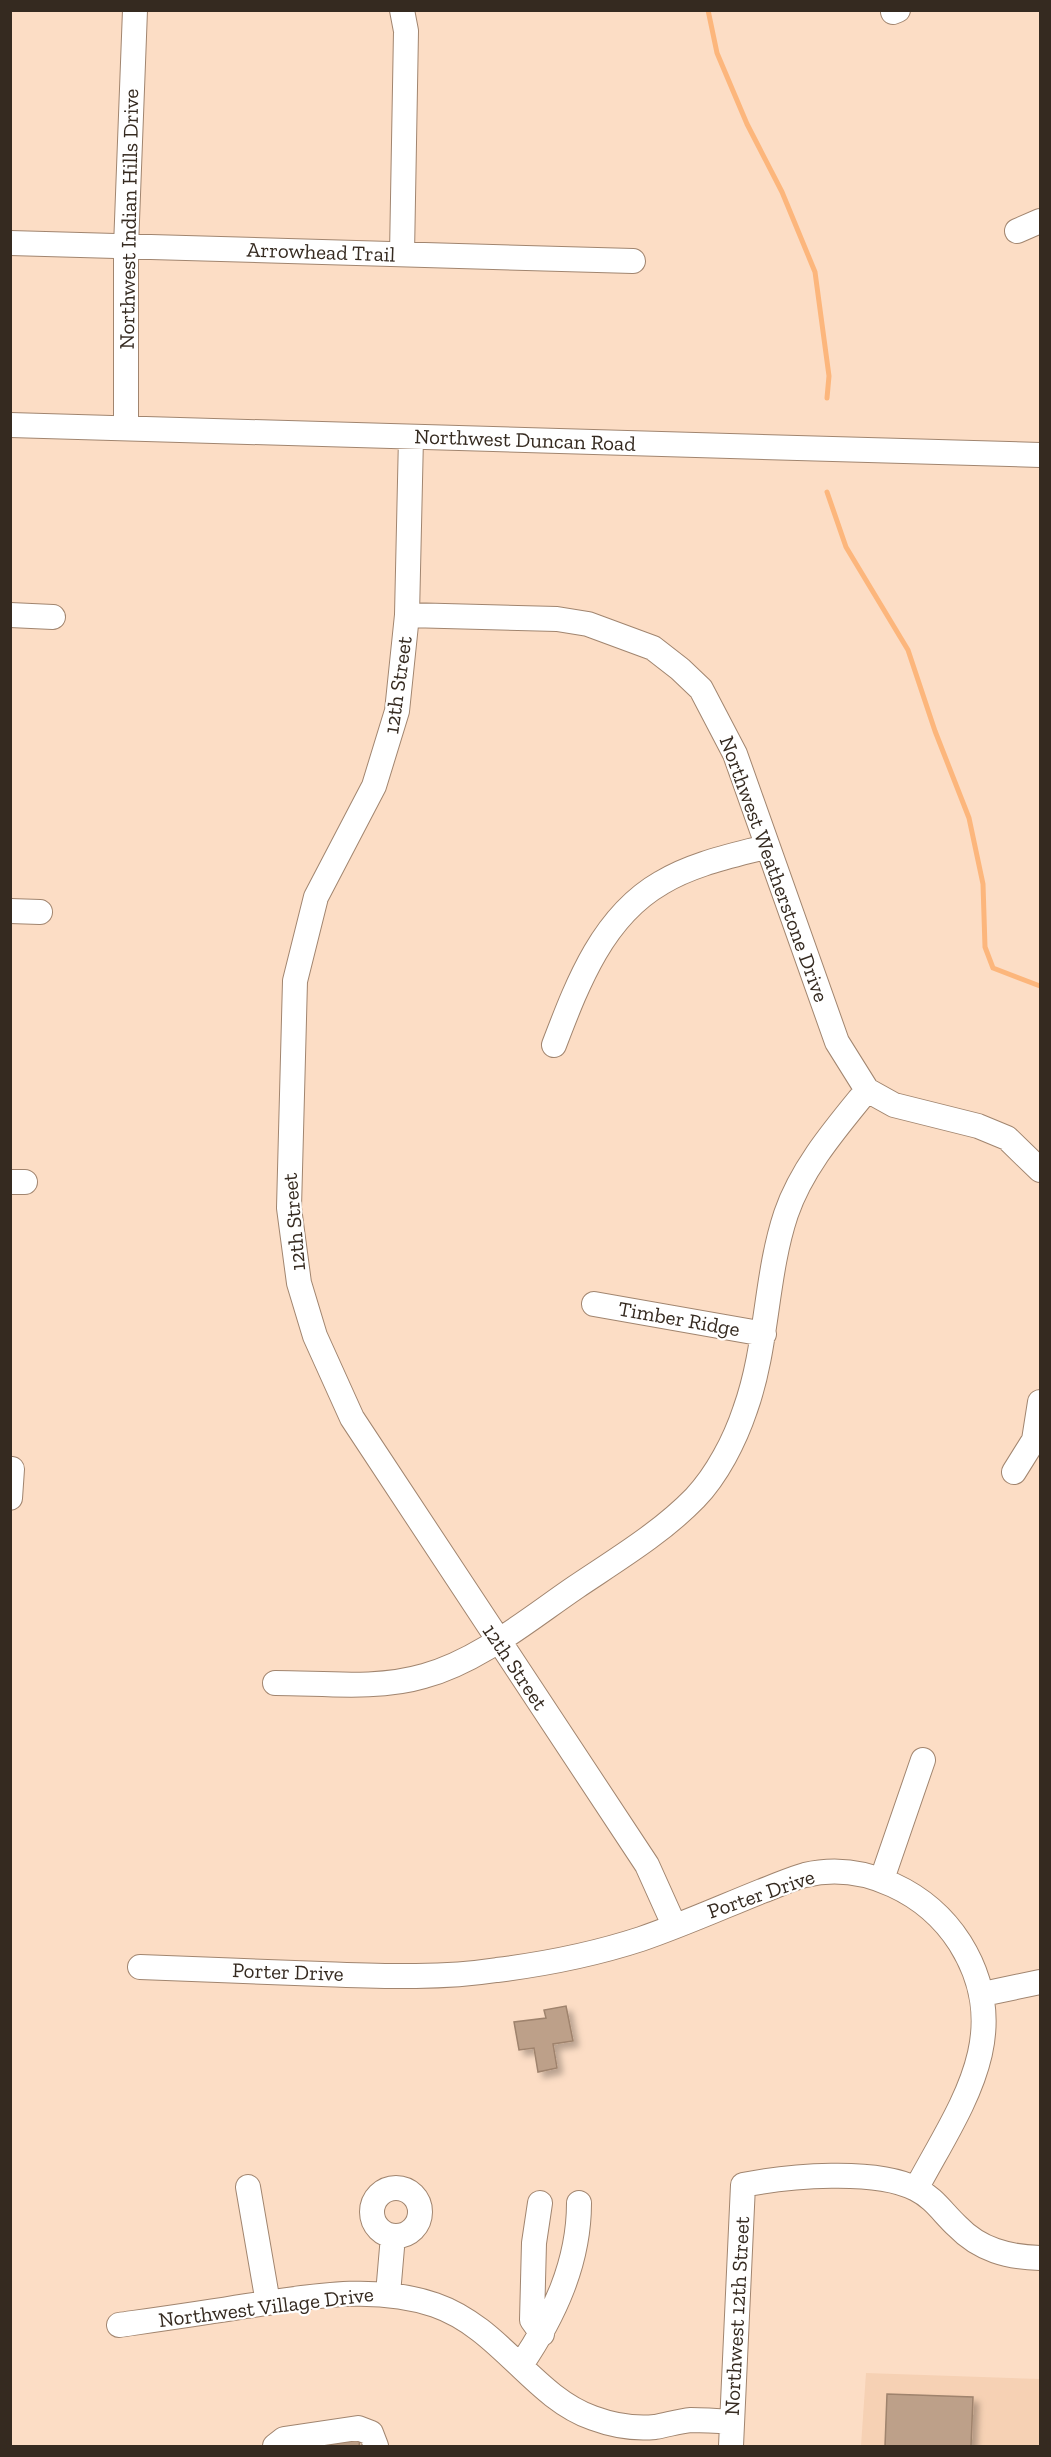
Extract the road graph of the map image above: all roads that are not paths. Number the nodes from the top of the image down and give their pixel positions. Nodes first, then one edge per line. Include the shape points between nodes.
1 (135, 10) edge
2 (402, 10) edge
3 (1041, 221) edge
4 (1017, 231) dead end
5 (10, 243) edge
6 (126, 247) junction
7 (402, 255) junction
8 (633, 261) dead end
9 (10, 425) edge
10 (126, 428) junction
11 (411, 437) junction
12 (1041, 455) edge
13 (10, 615) edge
14 (407, 615) junction
15 (53, 617) dead end
16 (765, 847) junction
17 (10, 911) edge
18 (40, 912) dead end
19 (554, 1045) dead end
20 (867, 1090) junction
21 (1041, 1170) edge
22 (594, 1304) dead end
23 (764, 1334) junction
24 (1041, 1402) edge
25 (12, 1469) dead end
26 (1014, 1472) dead end
27 (10, 1498) edge
28 (497, 1641) junction
29 (275, 1683) dead end
30 (922, 1760) dead end
31 (882, 1879) junction
32 (674, 1925) junction
33 (140, 1967) dead end
34 (1041, 1982) edge
35 (983, 1994) junction
36 (248, 2187) dead end
37 (916, 2189) junction
38 (579, 2203) dead end
39 (540, 2204) dead end
40 (393, 2236) dead end
41 (1041, 2258) edge
42 (388, 2294) junction
43 (268, 2303) junction
44 (119, 2325) dead end
45 (542, 2334) junction
46 (521, 2365) junction
47 (732, 2422) junction
48 (275, 2446) edge
49 (376, 2446) edge
50 (731, 2446) edge

1 - 6 street, Northwest Indian Hills Drive
2 - 7 street via 406,31
3 - 4 street
5 - 6 street, Arrowhead Trail
6 - 7 street, Arrowhead Trail
6 - 10 street, Northwest Indian Hills Drive
7 - 8 street, Arrowhead Trail
9 - 10 street, Northwest Duncan Road
10 - 11 street, Northwest Duncan Road
11 - 12 street, Northwest Duncan Road
11 - 14 street, 12th Street
13 - 15 street
14 - 16 street, Northwest Weatherstone Drive via 557,619 597,627 653,648 700,689 718,718 735,754
14 - 28 street, 12th Street via 403,672 390,743 374,786 316,897 297,970 289,1208 301,1293 335,1386
16 - 19 street via 705,864 661,882 632,905 610,928 591,961
16 - 20 street, Northwest Weatherstone Drive via 837,1042
17 - 18 street
20 - 21 street, Northwest Weatherstone Drive via 894,1105 978,1126 1007,1138
20 - 23 street via 826,1141 786,1213
22 - 23 street, Timber Ridge
23 - 28 street via 755,1378 735,1436 695,1498 642,1542
24 - 26 street via 1034,1440
25 - 27 street
28 - 29 street via 444,1670 401,1682
28 - 32 street, 12th Street via 646,1865
30 - 31 street
31 - 32 street, Porter Drive via 843,1872 804,1875
31 - 35 street, Porter Drive via 910,1893 952,1931 973,1963
32 - 33 street, Porter Drive via 583,1954 456,1975 416,1977
34 - 35 street
35 - 37 street, Porter Drive via 981,2060
36 - 43 street
37 - 41 street via 934,2200 972,2240 1015,2257
37 - 47 street, Northwest 12th Street via 866,2176 743,2185
38 - 45 street via 579,2225 569,2274
39 - 45 street via 534,2243 532,2320
40 - 42 street
42 - 43 street, Northwest Village Drive
42 - 46 street, Northwest Village Drive via 435,2305 466,2320
43 - 44 street, Northwest Village Drive
45 - 46 street
46 - 47 street, Northwest Village Drive via 570,2408 592,2418 654,2427 690,2420
47 - 50 street, Northwest 12th Street
48 - 49 street via 284,2439 358,2428 371,2433

